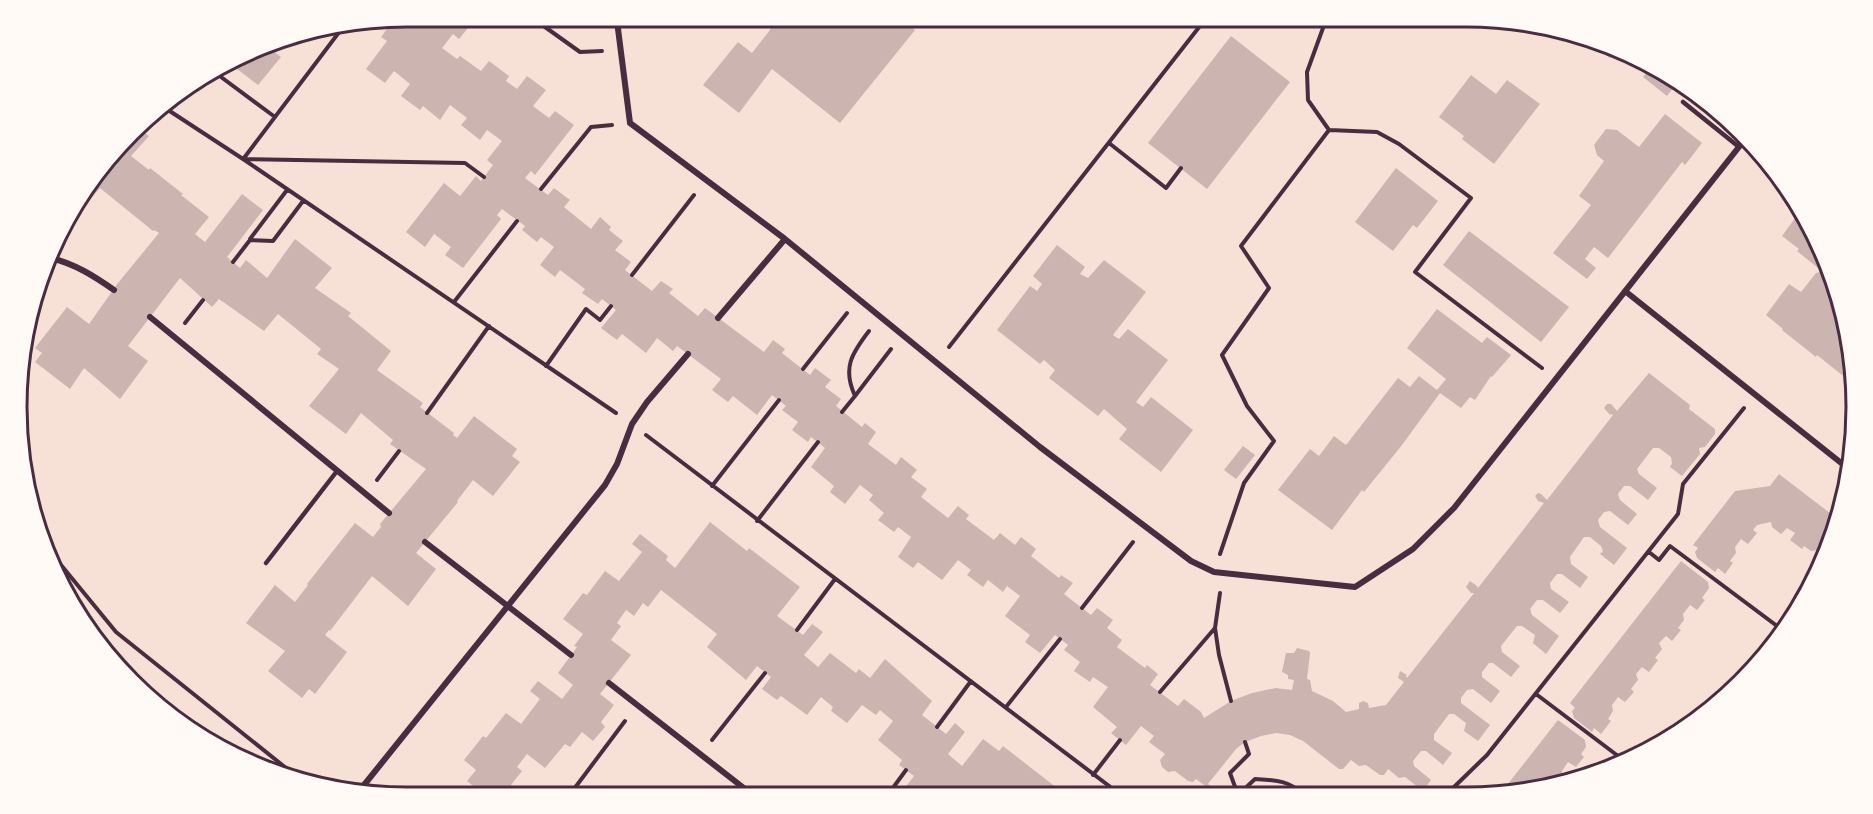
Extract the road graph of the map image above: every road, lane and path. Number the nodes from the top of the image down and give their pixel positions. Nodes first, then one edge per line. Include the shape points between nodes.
1 (546, 27) edge
2 (618, 27) edge
3 (1199, 27) edge
4 (1323, 27) edge
5 (338, 33) edge
6 (621, 49) junction
7 (219, 77) edge
8 (1683, 102) dead end
9 (169, 111) edge
10 (275, 117) junction
11 (630, 123) junction
12 (1329, 130) junction
13 (1109, 143) junction
14 (1741, 144) edge
15 (1739, 147) junction
16 (243, 159) junction
17 (1181, 168) dead end
18 (484, 177) dead end
19 (706, 180) junction
20 (540, 189) dead end
21 (287, 190) junction
22 (303, 201) junction
23 (517, 221) dead end
24 (785, 239) junction
25 (250, 240) junction
26 (57, 259) edge
27 (232, 262) dead end
28 (632, 275) dead end
29 (114, 290) dead end
30 (1625, 291) junction
31 (858, 298) junction
32 (203, 300) dead end
33 (454, 302) junction
34 (611, 306) dead end
35 (880, 316) junction
36 (150, 317) dead end
37 (718, 318) dead end
38 (489, 326) junction
39 (903, 334) junction
40 (173, 338) junction
41 (688, 354) dead end
42 (938, 362) junction
43 (546, 366) junction
44 (803, 369) dead end
45 (1557, 379) junction
46 (1755, 394) junction
47 (855, 396) junction
48 (779, 400) dead end
49 (842, 411) dead end
50 (427, 413) dead end
51 (632, 424) junction
52 (818, 442) dead end
53 (399, 451) dead end
54 (1842, 463) edge
55 (337, 471) junction
56 (712, 486) junction
57 (366, 495) junction
58 (389, 513) dead end
59 (757, 521) junction
60 (1145, 526) junction
61 (425, 542) dead end
62 (1649, 552) junction
63 (266, 563) dead end
64 (62, 567) edge
65 (1214, 572) junction
66 (1223, 574) junction
67 (835, 579) junction
68 (508, 608) junction
69 (1082, 608) dead end
70 (1776, 626) edge
71 (1215, 628) junction
72 (797, 630) dead end
73 (1060, 639) dead end
74 (571, 655) dead end
75 (765, 673) dead end
76 (971, 681) junction
77 (609, 684) dead end
78 (1160, 692) dead end
79 (1536, 694) junction
80 (1232, 701) dead end
81 (637, 706) junction
82 (1006, 707) junction
83 (937, 727) dead end
84 (1120, 740) dead end
85 (1245, 742) dead end
86 (700, 755) junction
87 (1617, 755) edge
88 (285, 767) edge
89 (906, 770) dead end
90 (1093, 775) junction
91 (364, 785) edge
92 (576, 787) edge
93 (742, 787) edge
94 (893, 787) edge
95 (1109, 787) edge
96 (1235, 787) edge
97 (1246, 787) edge
98 (1295, 787) edge
99 (1454, 787) edge

1 - 6 path via 580,52
2 - 6 street
3 - 13 path
4 - 12 path via 1307,72 1308,99
5 - 10 path
6 - 11 street
7 - 10 path
8 - 15 lane
9 - 16 path
10 - 16 path
11 - 19 street
11 - 20 path via 591,127
12 - 45 path via 1377,132 1471,198 1415,272
12 - 65 path via 1241,246 1269,288 1222,355 1247,406 1274,441 1244,483
13 - 17 path via 1166,188
13 - 42 path
14 - 15 street
15 - 30 street
16 - 18 path via 465,163
16 - 21 path
19 - 24 street
19 - 28 path
21 - 22 path
21 - 25 path
22 - 25 path via 273,241
22 - 33 path
23 - 33 path
24 - 31 street
24 - 37 street
25 - 27 path
26 - 29 street
30 - 45 street
30 - 46 street
31 - 35 street
31 - 44 path
32 - 40 path
33 - 38 path
34 - 43 path via 600,320 586,309
35 - 39 street
35 - 47 path via 848,365
36 - 40 street
38 - 43 path
38 - 50 path
39 - 42 street
39 - 47 path
40 - 55 street
41 - 51 street
42 - 60 street via 1040,447
43 - 51 path
45 - 66 street via 1454,508 1413,549 1355,587
46 - 54 street
46 - 62 path via 1683,484 1678,514
47 - 49 path
48 - 56 path
51 - 56 path
51 - 68 street via 605,485
52 - 59 path
53 - 57 path
55 - 57 street
55 - 63 lane
56 - 59 path
57 - 58 street
59 - 67 path
60 - 65 street via 1191,561
60 - 69 path
61 - 68 street
62 - 70 path via 1659,560 1670,546
62 - 79 path
64 - 88 path via 116,632
65 - 66 street
66 - 71 path
67 - 72 path
67 - 76 path
68 - 74 street
68 - 91 street
71 - 78 path
71 - 80 path
73 - 82 path
75 - 86 path
76 - 82 path
76 - 83 path
77 - 81 street
79 - 87 path
79 - 99 path via 1487,755
81 - 86 street
81 - 92 path
82 - 90 path
84 - 90 path
85 - 96 path via 1249,754 1230,773
86 - 93 street
89 - 94 path
90 - 95 path
97 - 98 path via 1255,779 1284,781

